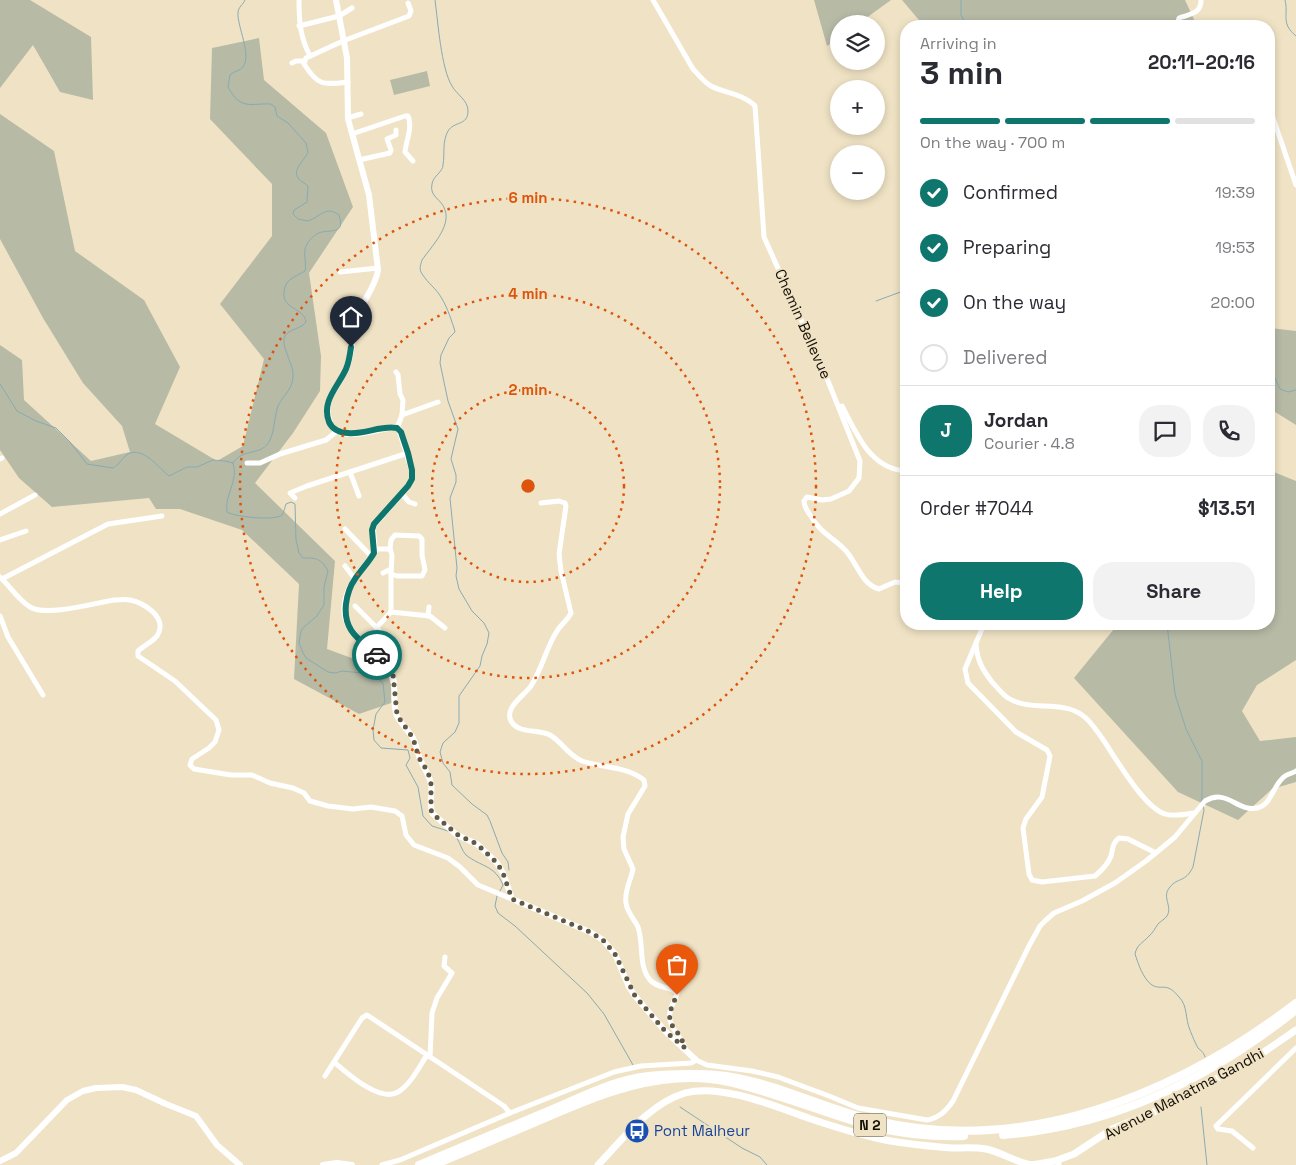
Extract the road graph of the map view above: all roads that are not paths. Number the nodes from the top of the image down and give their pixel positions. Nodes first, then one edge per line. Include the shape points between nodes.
1 (299, 0) edge
2 (336, 0) edge
3 (653, 0) edge
4 (1201, 0) edge
5 (408, 3) dead end
6 (352, 8) dead end
7 (339, 16) junction
8 (1179, 20) edge
9 (299, 26) junction
10 (344, 41) junction
11 (310, 56) junction
12 (304, 61) junction
13 (292, 63) dead end
14 (348, 82) junction
15 (361, 114) dead end
16 (348, 119) junction
17 (1275, 123) edge
18 (396, 130) dead end
19 (352, 134) junction
20 (359, 160) junction
21 (413, 161) dead end
22 (1296, 184) edge
23 (378, 268) junction
24 (340, 272) dead end
25 (396, 372) dead end
26 (829, 383) junction
27 (438, 402) dead end
28 (402, 415) junction
29 (397, 428) junction
30 (337, 431) junction
31 (408, 453) junction
32 (247, 463) dead end
33 (900, 470) edge
34 (350, 472) junction
35 (402, 494) junction
36 (35, 496) dead end
37 (359, 496) dead end
38 (295, 498) dead end
39 (540, 503) dead end
40 (415, 504) dead end
41 (0, 514) edge
42 (162, 516) dead end
43 (345, 529) dead end
44 (26, 531) dead end
45 (0, 540) edge
46 (390, 548) junction
47 (375, 549) junction
48 (372, 557) junction
49 (345, 566) dead end
50 (391, 571) junction
51 (383, 574) dead end
52 (1, 578) edge
53 (355, 579) junction
54 (900, 582) edge
55 (355, 606) dead end
56 (429, 606) dead end
57 (391, 612) junction
58 (0, 616) edge
59 (428, 616) junction
60 (376, 628) junction
61 (445, 628) dead end
62 (982, 630) edge
63 (393, 644) dead end
64 (976, 644) junction
65 (43, 695) dead end
66 (1296, 772) edge
67 (1195, 813) junction
68 (1156, 853) junction
69 (512, 899) junction
70 (445, 957) dead end
71 (1296, 1001) edge
72 (1296, 1010) edge
73 (1296, 1030) edge
74 (685, 1048) junction
75 (1296, 1048) edge
76 (428, 1056) junction
77 (696, 1060) junction
78 (334, 1062) junction
79 (325, 1076) dead end
80 (510, 1113) junction
81 (1096, 1140) junction
82 (1253, 1148) dead end
83 (0, 1160) edge
84 (1053, 1164) edge
85 (240, 1165) edge
86 (322, 1165) edge
87 (352, 1165) edge
88 (382, 1165) edge
89 (418, 1165) edge
90 (434, 1165) edge
91 (598, 1165) edge
92 (1032, 1165) edge

1 - 9 street
2 - 7 street
3 - 26 street, Chemin Bellevue via 701,77 712,86 746,99 754,106 764,238
4 - 8 street via 1198,11
5 - 10 street via 409,16
6 - 7 street
7 - 9 street
7 - 10 street
9 - 11 street
10 - 11 street
10 - 14 street
11 - 12 street
12 - 13 street
12 - 14 street via 318,81 330,84
14 - 16 street
15 - 16 street
16 - 19 street
17 - 22 street
18 - 20 street via 397,134 387,139 390,153
19 - 20 street
19 - 21 street via 408,116 409,138 405,152
20 - 23 street via 369,195
23 - 24 street
23 - 30 street via 355,324 347,367 327,404 330,424
25 - 28 street via 403,400
26 - 33 street via 869,452 886,466
26 - 54 street, Chemin Bellevue via 858,454 860,473 854,487 843,494 826,500 808,497 804,505 818,528 846,552 872,586 879,589
27 - 28 street
28 - 29 street
29 - 30 street via 356,434
29 - 31 street
30 - 32 street via 326,440 260,463
31 - 34 street
31 - 35 street via 412,479
34 - 37 street
34 - 38 street via 290,493
35 - 40 street
35 - 47 street via 374,524
36 - 41 street
39 - 74 street via 559,500 566,506 559,554 571,613 555,633 530,686 512,708 511,721 518,728 550,735 582,760 619,768 644,780 644,786 628,814 623,838 633,869 626,903 638,928 646,974 655,985 677,993 670,1020
42 - 52 street via 108,524
43 - 48 street
44 - 45 street
46 - 47 street
46 - 50 street
46 - 50 street via 391,535 420,537 426,570 421,577 397,576
47 - 48 street
48 - 53 street
49 - 53 street
50 - 51 street
50 - 57 street
52 - 69 street via 23,602 36,610 53,611 124,599 139,603 152,612 158,619 160,631 138,651 138,656 175,681 212,715 219,726 212,746 192,759 190,765 194,769 252,775 292,788 304,793 310,801 328,806 392,810 402,816 406,835 414,845 448,858 478,885
53 - 69 street via 346,599 346,621 354,634 391,669 397,715 415,742 419,758 428,772 431,810 458,835 477,844 497,863
55 - 60 street
56 - 59 street
57 - 59 street
57 - 60 street
58 - 65 street via 8,637
59 - 61 street
60 - 63 street
62 - 64 street
64 - 67 street via 980,665 1008,698 1084,715 1151,806 1166,814
64 - 68 street via 965,669 968,683 1016,732 1047,750 1050,756 1042,797 1023,828 1032,880 1042,882 1095,876 1108,861 1114,842 1119,838
66 - 67 street via 1285,776 1259,808 1249,808 1219,796 1203,804
67 - 68 street
68 - 77 street via 1115,884 1054,913 1040,926 952,1101 936,1118 927,1120 858,1108 778,1077 707,1065
69 - 74 street via 603,940 615,954 635,996 665,1031
70 - 76 street via 444,966 452,973 432,1013
71 - 89 highway, N 2 via 1272,1022 1167,1083 1104,1107 1048,1123 976,1132 916,1129 865,1118 735,1078 699,1074 658,1076 601,1088
72 - 90 highway, N 2 via 1252,1043 1158,1095 1103,1117 1051,1129 974,1136 919,1135 874,1127 728,1082 671,1080 629,1087 593,1098
73 - 81 main road, Avenue Mahatma Gandhi via 1204,1086 1112,1129
74 - 77 street
75 - 82 street via 1216,1126 1232,1131
76 - 78 street via 401,1090 391,1094 355,1080
76 - 78 street via 365,1015
76 - 80 street
77 - 80 street via 614,1072
78 - 79 street
80 - 88 street
81 - 84 main road, Avenue Mahatma Gandhi
81 - 84 main road, Avenue Mahatma Gandhi via 1079,1156
83 - 85 street via 16,1153 68,1100 83,1091 122,1087 196,1116 217,1144
84 - 92 main road, Avenue Mahatma Gandhi
86 - 87 street via 337,1162
91 - 92 main road via 652,1111 675,1097 699,1091 739,1095 877,1138 924,1146 986,1149

